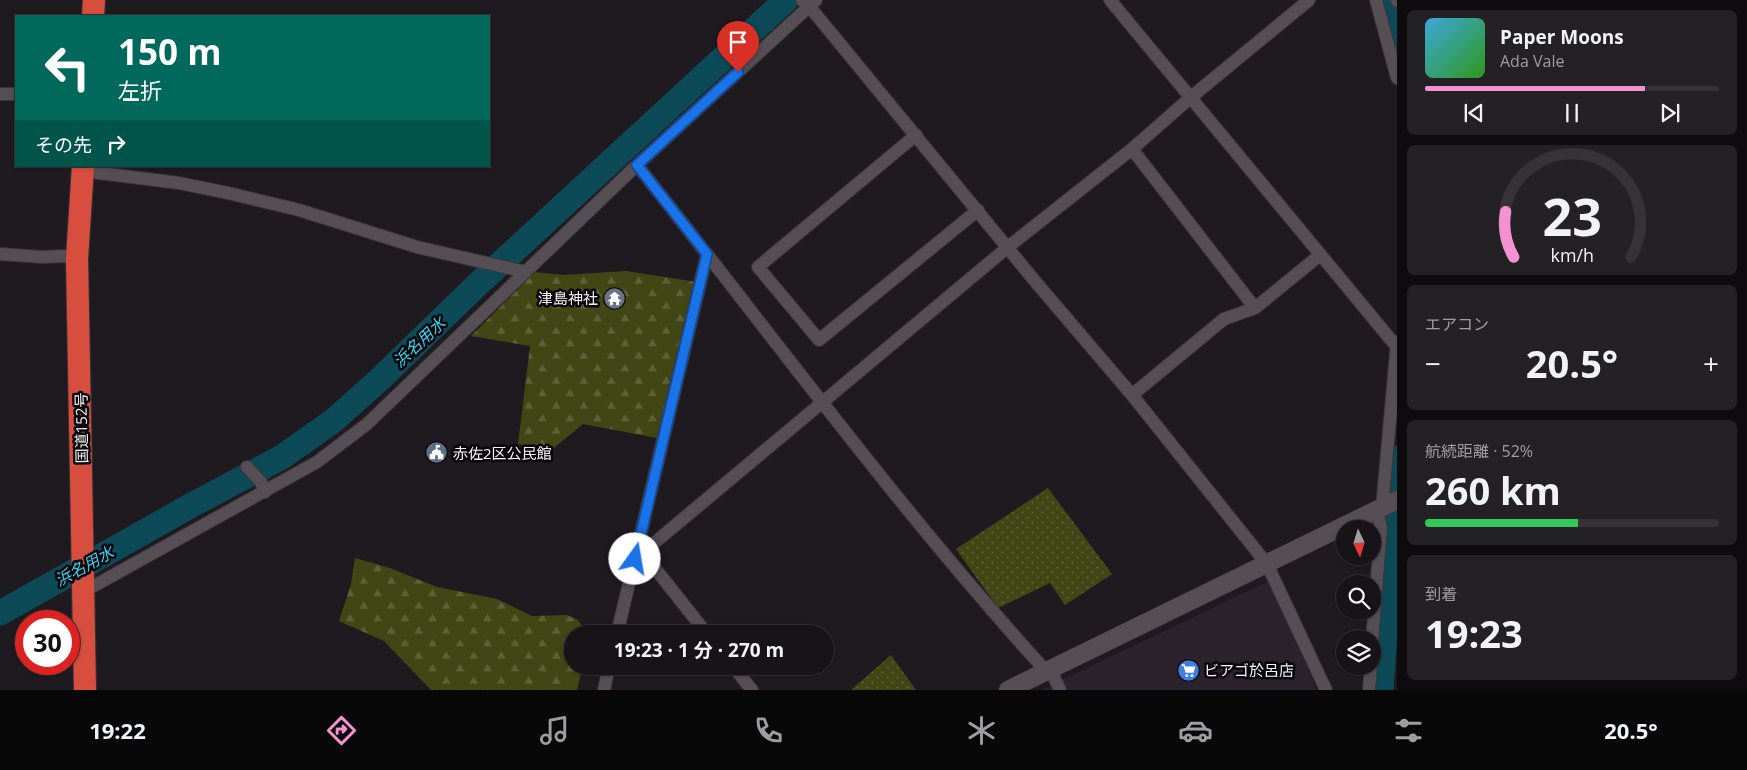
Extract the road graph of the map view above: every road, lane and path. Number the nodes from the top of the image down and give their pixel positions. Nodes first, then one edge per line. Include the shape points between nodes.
1 (94, 0) edge
2 (1110, 0) edge
3 (1309, 0) edge
4 (1376, 0) edge
5 (808, 2) edge
6 (93, 15) edge
7 (1397, 78) edge
8 (0, 94) edge
9 (15, 94) edge
10 (1190, 98) junction
11 (916, 135) junction
12 (1132, 149) junction
13 (637, 165) junction
14 (83, 169) edge
15 (978, 210) junction
16 (1008, 247) junction
17 (0, 254) edge
18 (707, 254) junction
19 (1320, 255) junction
20 (77, 259) junction
21 (520, 270) junction
22 (1255, 308) junction
23 (1397, 342) edge
24 (1396, 346) edge
25 (1132, 395) junction
26 (822, 403) junction
27 (247, 467) dead end
28 (263, 487) junction
29 (1386, 506) edge
30 (635, 559) junction
31 (1267, 564) junction
32 (84, 586) junction
33 (619, 625) edge
34 (700, 625) edge
35 (1373, 630) edge
36 (1046, 671) junction
37 (607, 675) edge
38 (740, 675) edge
39 (1370, 675) edge
40 (85, 690) edge
41 (604, 690) edge
42 (752, 690) edge
43 (1008, 690) edge
44 (1060, 690) edge
45 (1326, 690) edge
46 (1369, 690) edge

1 - 6 highway
2 - 10 street
3 - 10 street
4 - 7 street
5 - 11 street
5 - 13 street
8 - 9 street
10 - 12 street
10 - 19 street
11 - 15 street
11 - 15 street via 758,267 818,340
12 - 16 street
12 - 22 street
13 - 18 street
13 - 21 street
14 - 20 highway, 国道152号
14 - 21 street via 228,193 299,210 417,247
15 - 16 street
16 - 25 street
16 - 26 street
17 - 20 street
18 - 26 street
18 - 30 street
19 - 22 street
19 - 24 street
20 - 32 highway, 国道152号
21 - 28 street via 367,424 317,462
22 - 25 street via 1224,319
23 - 24 street
24 - 29 street
25 - 31 street
26 - 30 street
26 - 36 street via 992,612
27 - 28 street
28 - 32 street
29 - 31 street
29 - 35 street via 1381,528
30 - 33 street
30 - 34 street via 650,562
31 - 36 street
31 - 45 street
32 - 40 highway, 国道152号
36 - 43 street
36 - 44 street via 1053,675
37 - 41 street
38 - 42 street
39 - 46 street

